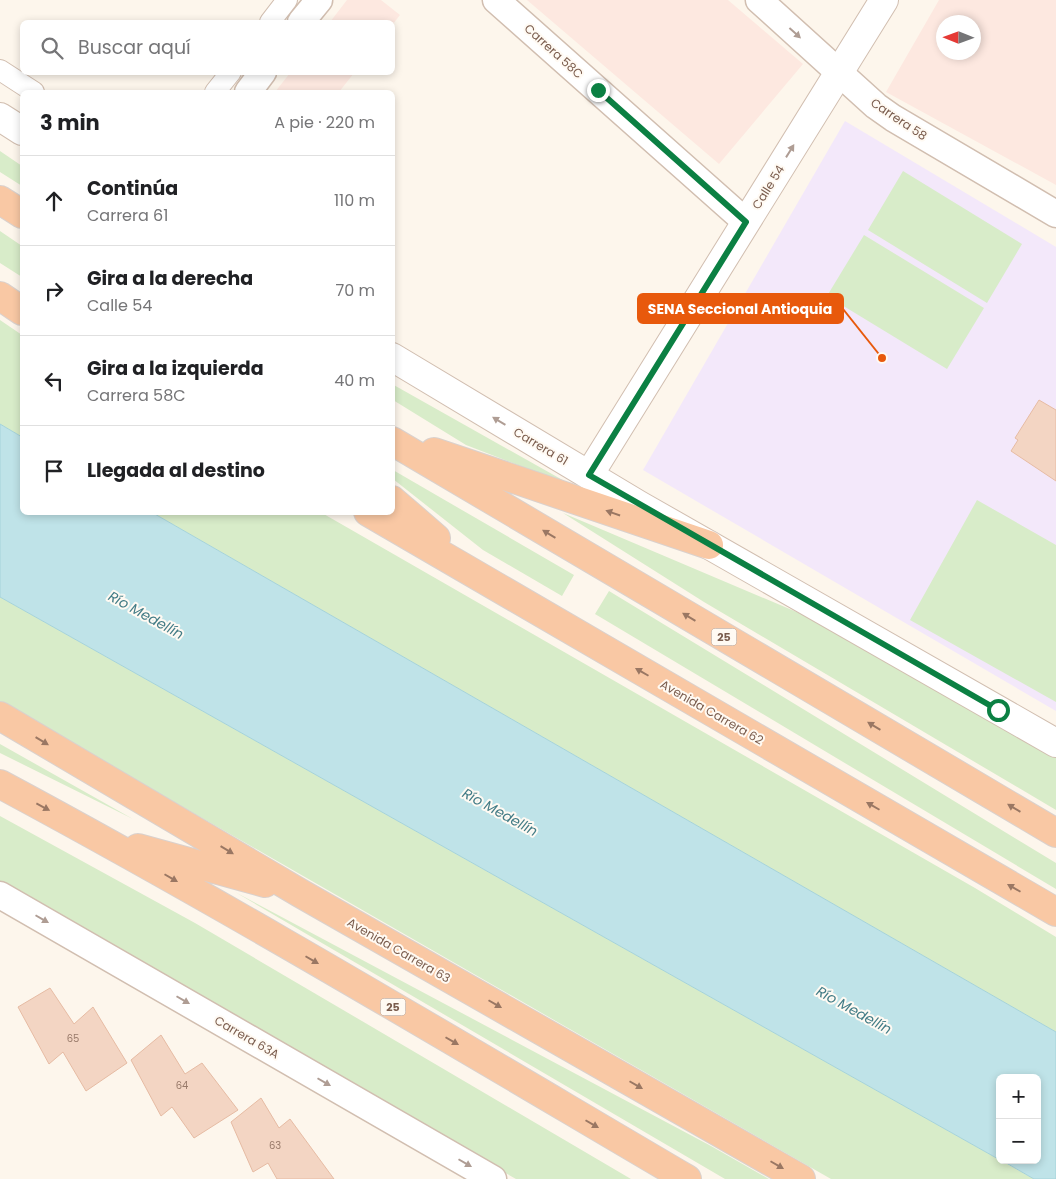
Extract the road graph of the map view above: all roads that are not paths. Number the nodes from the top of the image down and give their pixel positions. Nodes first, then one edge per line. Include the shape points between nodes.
1 (287, 0) edge
2 (319, 0) edge
3 (496, 0) edge
4 (759, 0) edge
5 (884, 0) edge
6 (272, 20) edge
7 (303, 20) edge
8 (0, 70) edge
9 (839, 73) junction
10 (229, 75) edge
11 (261, 75) edge
12 (31, 90) edge
13 (217, 90) edge
14 (250, 90) edge
15 (0, 117) edge
16 (20, 130) edge
17 (0, 200) edge
18 (20, 213) edge
19 (1056, 214) edge
20 (746, 222) junction
21 (0, 296) edge
22 (20, 310) edge
23 (395, 358) edge
24 (395, 441) edge
25 (395, 442) edge
26 (589, 475) junction
27 (395, 503) edge
28 (373, 515) edge
29 (709, 545) junction
30 (489, 582) junction
31 (0, 716) edge
32 (1056, 743) edge
33 (0, 784) edge
34 (1056, 833) edge
35 (98, 837) junction
36 (300, 893) junction
37 (0, 895) edge
38 (1056, 912) edge
39 (493, 1179) edge
40 (687, 1179) edge
41 (801, 1179) edge

1 - 6 street
2 - 7 street
3 - 20 street, Carrera 58C
4 -> 9 street, Carrera 58
5 - 9 street, Calle 54
8 - 12 street
9 - 19 street, Carrera 58 via 893,118
20 -> 9 street, Calle 54
10 - 13 street
11 - 14 street
15 - 16 street
17 - 18 highway
20 - 26 street, Calle 54
21 - 22 highway
26 -> 23 street, Carrera 61
29 -> 24 highway
34 -> 25 highway, 25
26 - 29 street, Carrera 61
27 - 30 highway
28 - 30 highway, Avenida Carrera 62
29 - 32 street, Carrera 61
38 -> 30 highway, Avenida Carrera 62
31 -> 36 highway, Avenida Carrera 63
33 -> 35 highway, 25
35 - 36 highway
35 -> 40 highway, 25
36 -> 41 highway, Avenida Carrera 63
37 -> 39 street, Carrera 63A

